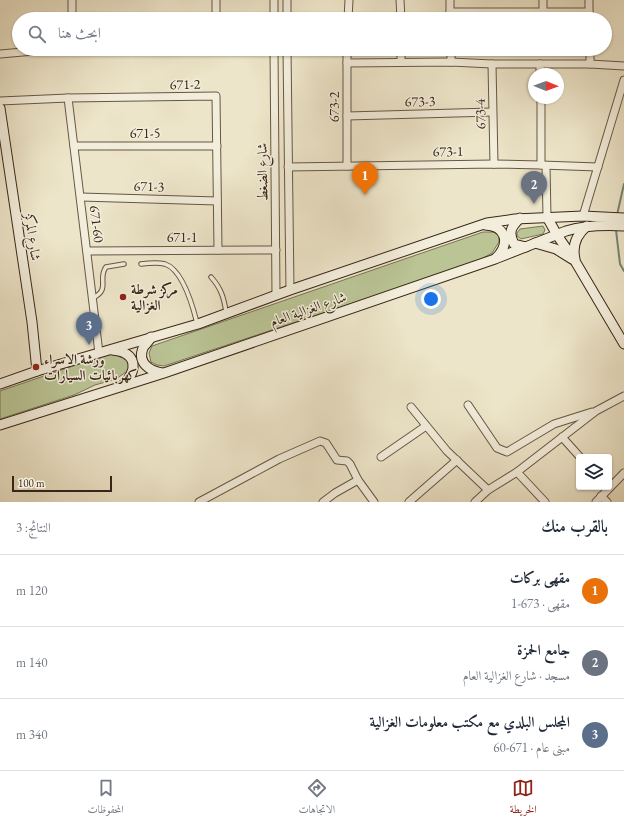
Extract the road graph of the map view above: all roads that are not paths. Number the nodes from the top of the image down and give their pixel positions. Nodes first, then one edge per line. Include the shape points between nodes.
1 (72, 0) edge
2 (216, 0) edge
3 (274, 0) edge
4 (287, 0) edge
5 (349, 0) edge
6 (400, 0) edge
7 (450, 0) edge
8 (543, 0) edge
9 (589, 0) edge
10 (72, 12) edge
11 (216, 12) edge
12 (274, 12) edge
13 (287, 12) edge
14 (348, 12) edge
15 (401, 12) edge
16 (450, 12) edge
17 (543, 12) edge
18 (589, 12) edge
19 (12, 53) edge
20 (0, 54) edge
21 (274, 56) edge
22 (287, 56) edge
23 (347, 56) edge
24 (401, 56) edge
25 (451, 56) edge
26 (590, 56) edge
27 (347, 62) junction
28 (401, 62) junction
29 (451, 62) junction
30 (492, 64) junction
31 (540, 64) junction
32 (590, 64) junction
33 (624, 66) edge
34 (540, 68) edge
35 (624, 80) edge
36 (68, 98) junction
37 (0, 101) edge
38 (540, 104) edge
39 (0, 108) edge
40 (492, 112) junction
41 (347, 116) junction
42 (274, 117) junction
43 (287, 117) junction
44 (1, 122) edge
45 (74, 146) junction
46 (217, 146) junction
47 (494, 164) junction
48 (544, 165) junction
49 (347, 166) junction
50 (288, 167) junction
51 (598, 167) junction
52 (81, 197) junction
53 (217, 201) junction
54 (583, 216) junction
55 (547, 217) junction
56 (520, 218) junction
57 (624, 218) edge
58 (482, 225) junction
59 (586, 226) junction
60 (624, 226) edge
61 (557, 235) junction
62 (535, 243) junction
63 (526, 247) junction
64 (218, 250) junction
65 (276, 250) junction
66 (88, 251) junction
67 (495, 260) junction
68 (575, 261) junction
69 (124, 264) dead end
70 (141, 264) dead end
71 (211, 277) dead end
72 (290, 290) junction
73 (276, 295) junction
74 (93, 298) junction
75 (226, 313) junction
76 (198, 324) junction
77 (151, 337) junction
78 (624, 344) edge
79 (104, 351) junction
80 (37, 371) junction
81 (164, 373) junction
82 (0, 384) edge
83 (121, 387) junction
84 (624, 396) edge
85 (468, 405) dead end
86 (411, 407) dead end
87 (596, 411) junction
88 (0, 425) edge
89 (426, 426) junction
90 (562, 437) junction
91 (577, 454) edge
92 (381, 457) dead end
93 (457, 460) junction
94 (517, 472) junction
95 (624, 473) edge
96 (358, 480) junction
97 (612, 485) edge
98 (488, 490) junction
99 (607, 490) edge
100 (601, 496) junction
101 (199, 502) edge
102 (323, 502) edge
103 (374, 502) edge
104 (409, 502) edge
105 (475, 502) edge
106 (545, 502) edge
107 (596, 502) edge
108 (606, 502) edge

1 - 10 street
2 - 11 street
3 - 12 street
4 - 13 street
5 - 14 street
6 - 15 street
7 - 16 street
8 - 17 street
9 - 18 street
19 - 20 street
21 - 42 street, شارع الضغط
22 - 43 street, شارع الضغط
23 - 27 street, 673-2
24 - 28 street
25 - 29 street
26 - 32 street
27 - 28 street
27 - 41 street, 673-2
28 - 29 street
29 - 30 street
30 - 31 street
30 - 40 street, 673-4
31 - 32 street
31 - 34 street
32 - 33 street
35 - 51 street
36 - 37 street, 671-2
36 - 45 street, 671-60
36 - 46 street, 671-2 via 216,96
38 - 48 street
39 - 44 main road, شارع المركز
40 - 41 street, 673-3
40 - 47 street, 673-4
41 - 49 street, 673-2
42 - 43 street
42 - 65 street, شارع الضغط
43 - 50 street, شارع الضغط
44 - 80 main road, شارع المركز via 32,322
45 - 46 street, 671-5
45 - 52 street, 671-60
46 - 53 street, 671-2
47 - 48 street, 673-1
47 - 49 street, 673-1
48 - 51 street, 673-1
48 - 55 street
49 - 50 street, 673-1
50 - 72 street, شارع الضغط
51 - 54 street
52 - 53 street, 671-3
52 - 66 street, 671-60
53 - 64 street, 671-2
54 - 55 main road, شارع الغزالية العام
54 - 57 main road, شارع الغزالية العام
55 - 56 main road, شارع الغزالية العام
55 - 61 main road
56 - 58 main road, شارع الغزالية العام via 496,220
56 - 63 main road via 513,225 511,239 514,244
58 - 67 main road via 494,226 502,232 505,244
58 - 72 main road, شارع الغزالية العام
59 - 60 main road, شارع الغزالية العام
59 - 61 main road, شارع الغزالية العام
59 - 68 main road via 576,238
61 - 62 main road, شارع الغزالية العام
61 - 68 main road
62 - 63 main road, شارع الغزالية العام
62 - 68 main road via 556,249
63 - 67 main road, شارع الغزالية العام
64 - 65 street, 671-1
64 - 66 street, 671-1
65 - 73 street, شارع الضغط
66 - 74 street, 671-60
67 - 81 main road, شارع الغزالية العام
68 - 78 main road
69 - 74 lane via 106,267 103,270 103,290
70 - 76 lane via 166,264 177,273 189,295
71 - 75 lane via 219,285
72 - 73 main road, شارع الغزالية العام
73 - 75 main road, شارع الغزالية العام
74 - 79 street, 671-60
75 - 76 main road, شارع الغزالية العام
76 - 77 main road, شارع الغزالية العام
77 - 79 main road, شارع الغزالية العام
77 - 81 main road via 143,348 142,358 149,369
79 - 80 main road, شارع الغزالية العام
79 - 83 main road via 122,351 130,358 132,375
80 - 82 main road, شارع الغزالية العام
81 - 83 main road, شارع الغزالية العام
83 - 88 main road, شارع الغزالية العام
84 - 87 street
85 - 87 street via 497,448 507,452 554,424
86 - 89 street
87 - 90 street
89 - 92 street
89 - 93 street
90 - 91 street
90 - 94 street
93 - 98 street
93 - 104 street
94 - 98 street
94 - 106 street
95 - 97 street
96 - 101 street via 350,464 337,460 326,443 320,441 279,459
96 - 102 street
96 - 103 street
98 - 105 street
99 - 100 street
100 - 107 street
100 - 108 street

